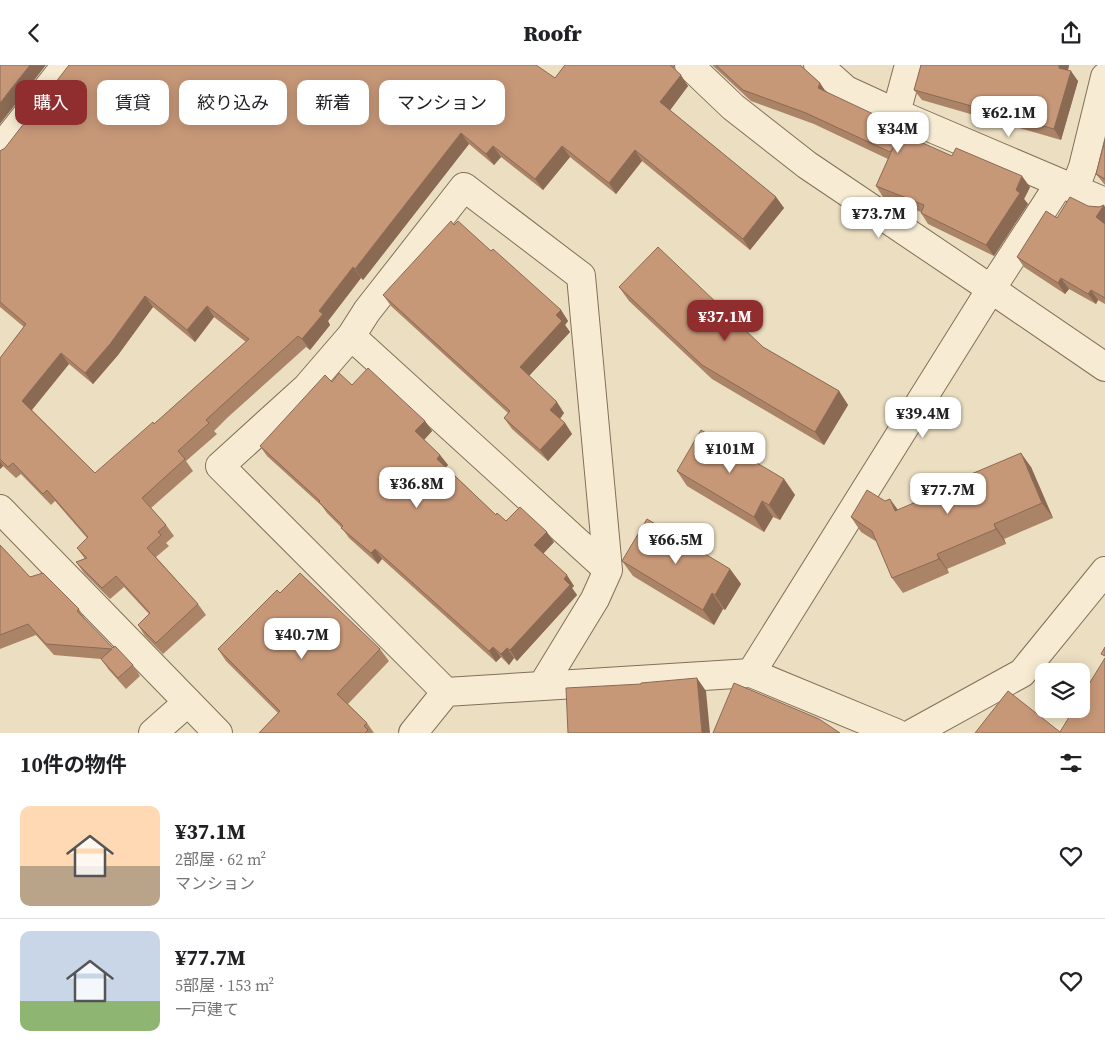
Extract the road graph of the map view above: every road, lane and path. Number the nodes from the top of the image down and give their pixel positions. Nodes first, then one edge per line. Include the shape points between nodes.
1 (66, 65) edge
2 (689, 65) edge
3 (818, 65) edge
4 (909, 65) edge
5 (1105, 77) edge
6 (896, 113) junction
7 (0, 149) edge
8 (1067, 186) junction
9 (1105, 202) edge
10 (991, 289) junction
11 (351, 336) junction
12 (1105, 367) edge
13 (0, 509) edge
14 (608, 570) junction
15 (1105, 571) edge
16 (751, 673) junction
17 (542, 686) junction
18 (446, 692) junction
19 (188, 702) junction
20 (153, 733) edge
21 (218, 733) edge
22 (413, 733) edge
23 (896, 733) edge
24 (913, 733) edge

1 - 7 street
2 - 10 street via 733,107 807,165
3 - 6 street via 846,90
4 - 6 street
5 - 8 street via 1083,167
6 - 8 street
8 - 9 street
8 - 10 street
10 - 12 street
10 - 16 street
11 - 14 street
11 - 14 street via 464,187 581,277
11 - 18 street via 307,387 220,466
13 - 19 street
14 - 17 street via 595,599
15 - 24 street via 1022,673
16 - 17 street
16 - 23 street
17 - 18 street
18 - 22 street
19 - 20 street
19 - 21 street

